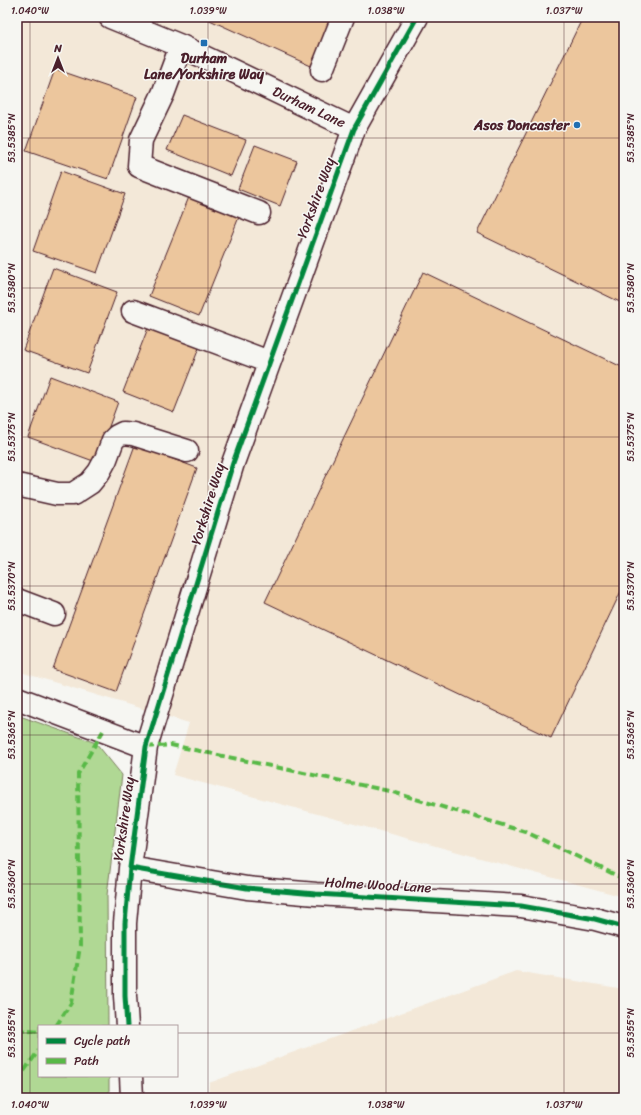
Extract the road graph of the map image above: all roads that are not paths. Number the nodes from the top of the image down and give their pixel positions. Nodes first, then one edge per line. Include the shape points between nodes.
1 (110, 17) edge
2 (343, 17) edge
3 (417, 17) edge
4 (181, 46) junction
5 (322, 70) dead end
6 (354, 128) junction
7 (259, 213) dead end
8 (132, 311) dead end
9 (269, 362) junction
10 (187, 451) dead end
11 (17, 485) edge
12 (17, 600) edge
13 (54, 614) dead end
14 (17, 698) edge
15 (146, 747) junction
16 (130, 868) junction
17 (624, 927) edge
18 (127, 1025) edge
19 (131, 1077) edge
20 (132, 1098) edge

1 - 4 street, Durham Lane
2 - 5 street
3 - 6 street, Yorkshire Way
4 - 6 street, Durham Lane
4 - 7 street via 164,94 141,140 139,166
6 - 9 street, Yorkshire Way
8 - 9 street
9 - 15 street, Yorkshire Way via 233,463
10 - 11 street via 123,433 113,440 106,459 90,483 73,494 57,494
12 - 13 street
14 - 15 street
15 - 16 street, Yorkshire Way
16 - 17 street, Holme Wood Lane via 247,888 521,906
16 - 18 street, Yorkshire Way via 125,922
19 - 20 street

